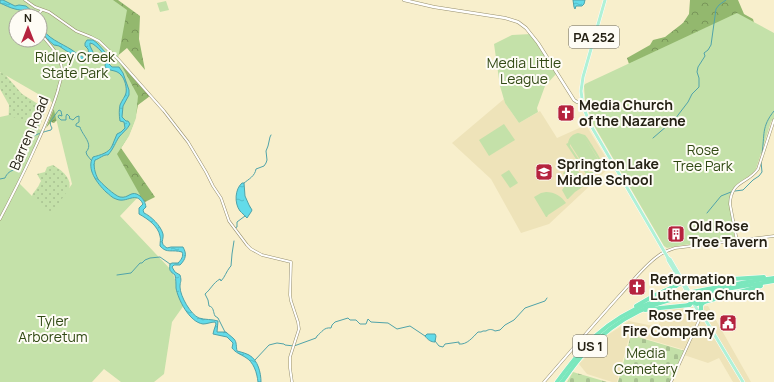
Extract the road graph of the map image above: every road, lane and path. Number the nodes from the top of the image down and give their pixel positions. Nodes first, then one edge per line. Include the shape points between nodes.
1 (25, 0) edge
2 (404, 0) edge
3 (605, 0) edge
4 (38, 8) edge
5 (48, 12) edge
6 (48, 42) edge
7 (582, 101) junction
8 (774, 120) edge
9 (0, 219) edge
10 (774, 236) edge
11 (737, 241) junction
12 (664, 252) junction
13 (679, 277) junction
14 (774, 277) edge
15 (698, 282) junction
16 (774, 282) edge
17 (682, 283) junction
18 (676, 286) junction
19 (705, 301) junction
20 (694, 302) junction
21 (701, 312) junction
22 (626, 318) junction
23 (614, 322) junction
24 (292, 382) edge
25 (544, 382) edge
26 (557, 382) edge
27 (562, 382) edge
28 (671, 382) edge
29 (743, 382) edge

1 - 4 street
2 - 7 main road via 504,18 523,25 538,43 574,100
3 - 7 main road, PA 252 via 584,73
5 - 24 street via 76,31 99,41 169,117 188,142 221,198 229,221 250,249 262,255 291,262 290,295 299,329 290,357
6 - 9 street, Barren Road via 56,52 62,70 53,107 17,188
7 - 12 main road, PA 252 via 590,124
8 - 11 street via 755,173 736,186 730,200
10 - 11 street
11 - 12 street via 675,248
12 - 13 main road, PA 252
12 - 25 street via 641,272
13 - 15 highway
13 - 17 main road, PA 252
13 - 18 highway
14 - 15 highway
14 - 23 highway, US 1 via 672,295 642,306
15 - 17 highway
16 - 19 highway
16 - 22 highway, US 1 via 673,299 649,306
17 - 18 highway
17 - 20 main road, PA 252, bridge
18 - 23 highway via 631,309
19 - 20 highway
19 - 21 highway via 701,305
20 - 21 main road, PA 252
20 - 22 highway via 688,305 649,309
21 - 28 street
21 - 29 main road, PA 252
22 - 27 highway, US 1 via 592,345
23 - 26 highway, US 1 via 585,347

